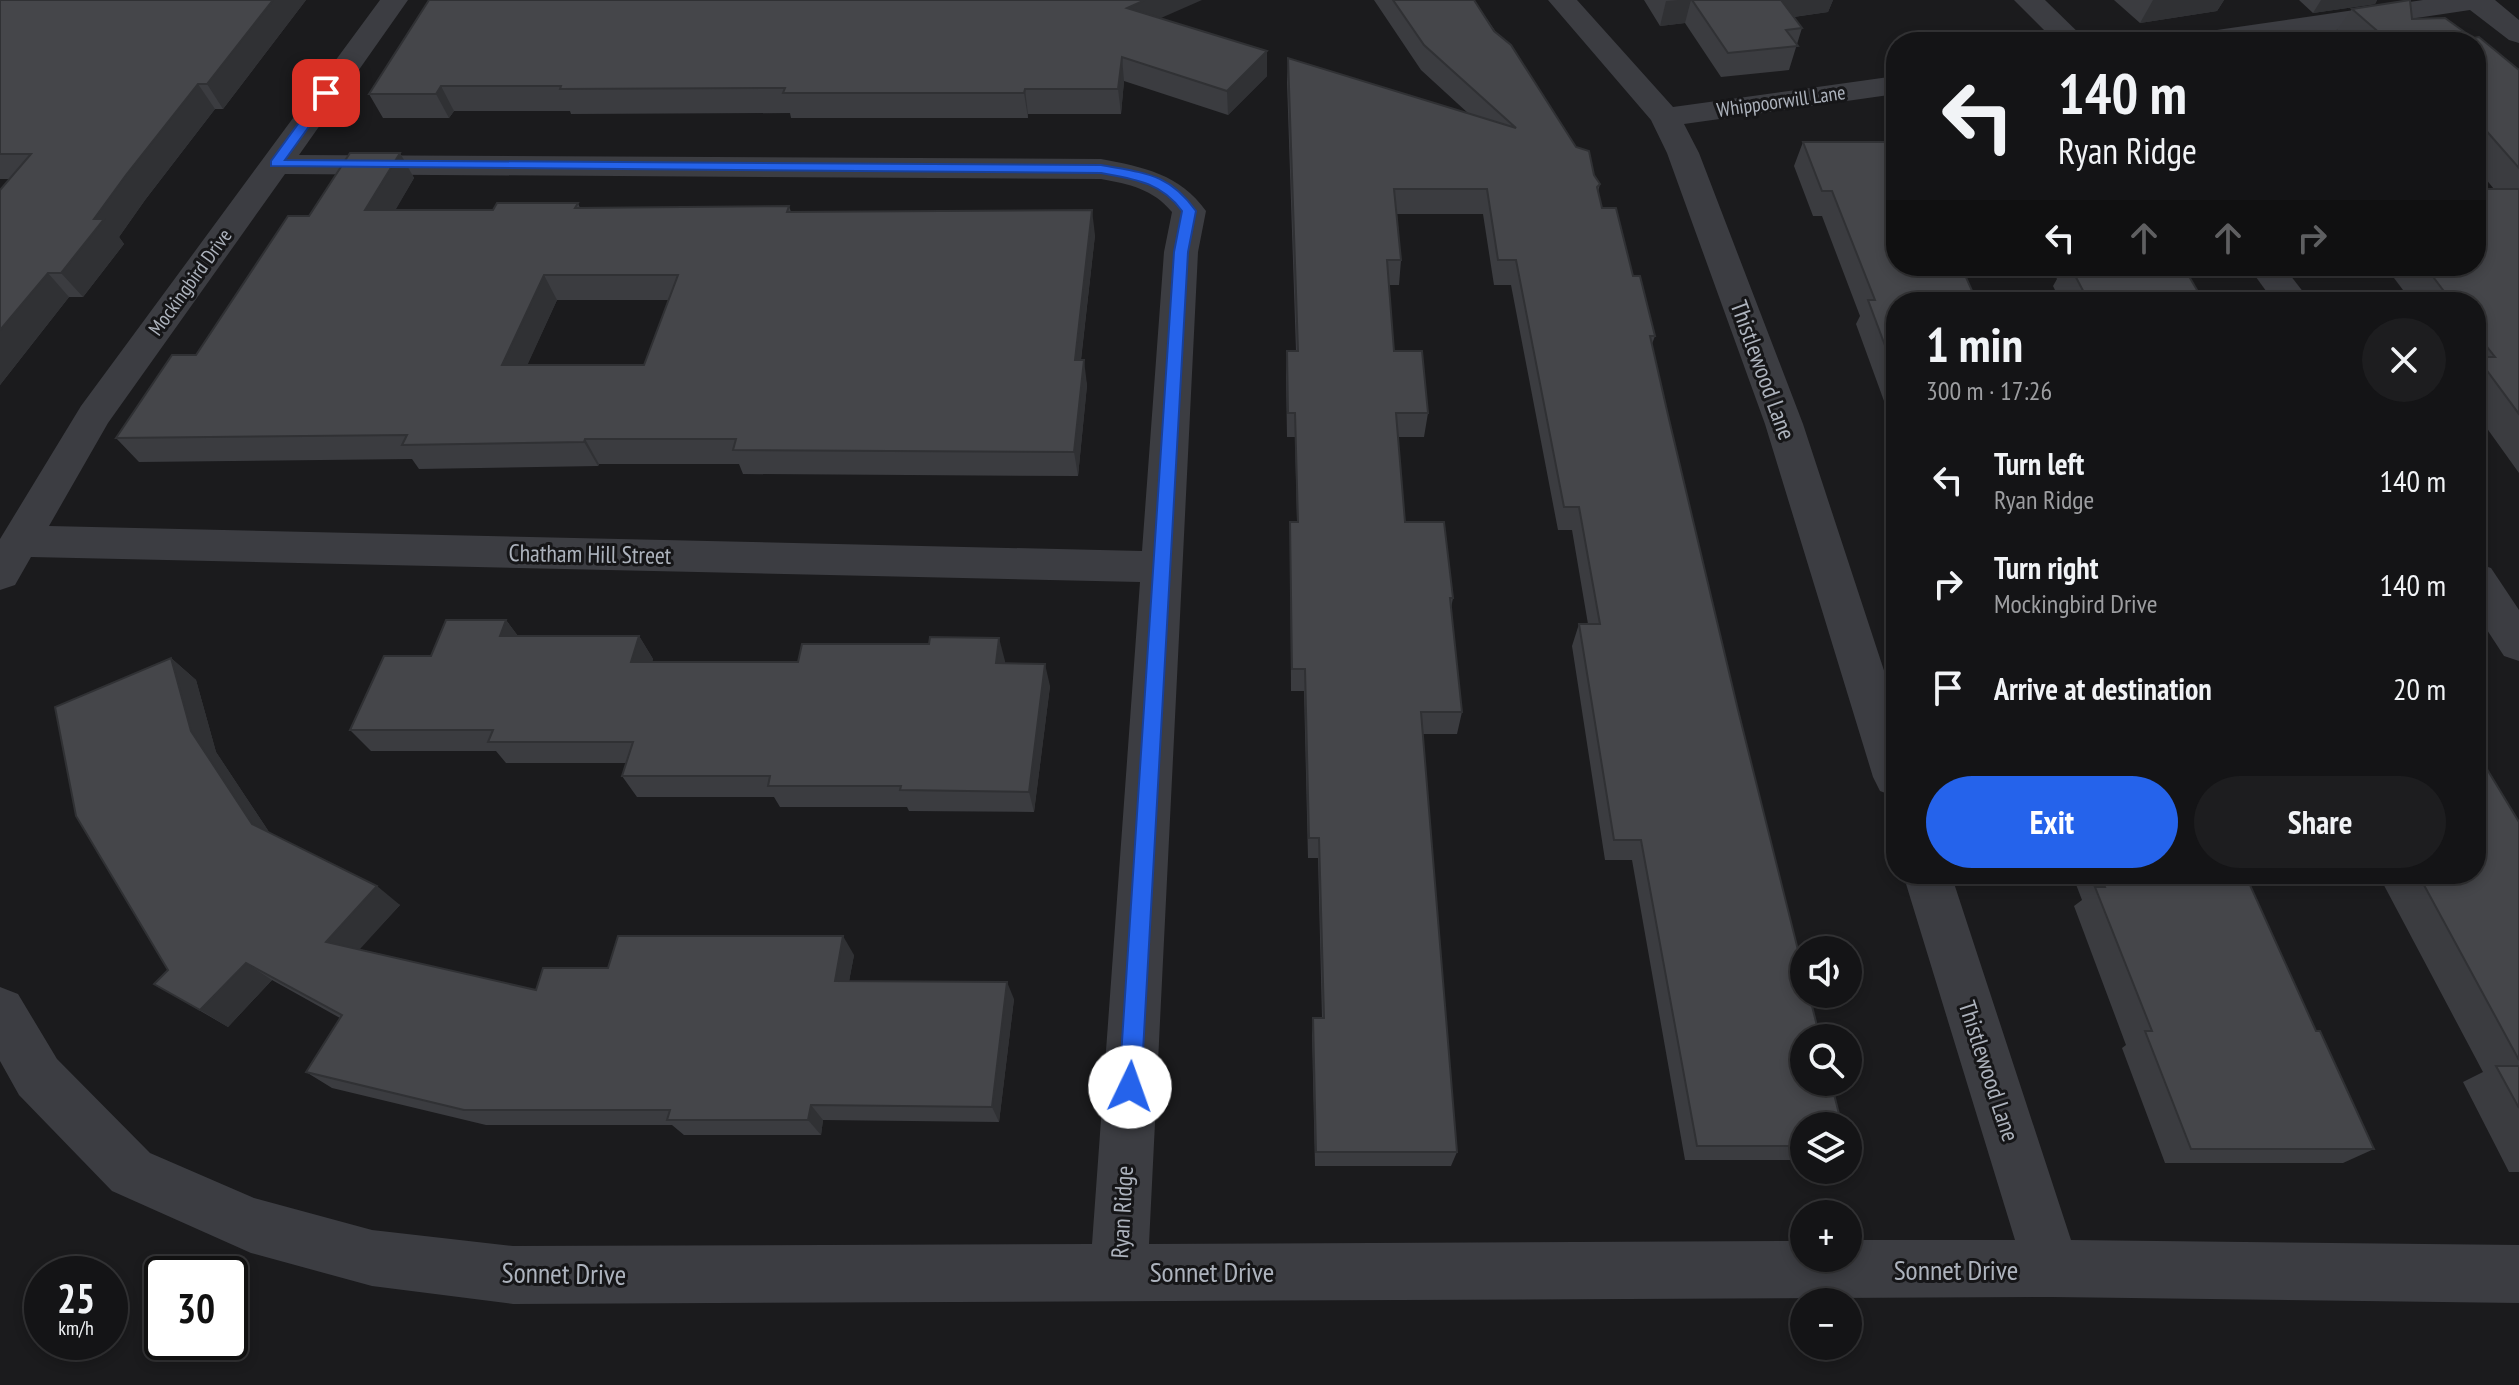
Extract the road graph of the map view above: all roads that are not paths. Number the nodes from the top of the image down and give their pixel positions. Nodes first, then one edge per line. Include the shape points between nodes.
1 (394, 0) edge
2 (1562, 0) edge
3 (2028, 0) edge
4 (2477, 0) edge
5 (2062, 32) edge
6 (2263, 32) edge
7 (2519, 34) edge
8 (1886, 86) edge
9 (1665, 117) junction
10 (275, 164) junction
11 (2273, 276) edge
12 (2285, 292) edge
13 (9, 558) edge
14 (1162, 567) junction
15 (2486, 594) edge
16 (2519, 644) edge
17 (1886, 745) edge
18 (1930, 884) edge
19 (0, 1011) edge
20 (2052, 1268) junction
21 (1119, 1271) junction
22 (2519, 1274) edge

1 - 10 street, Mockingbird Drive
2 - 9 street, Thistlewood Lane
3 - 5 street
4 - 6 street
4 - 7 street
8 - 9 street, Whippoorwill Lane
9 - 17 street, Thistlewood Lane via 1784,424
10 - 13 street, Mockingbird Drive via 94,415
10 - 14 street, Ryan Ridge via 1101,169 1145,177 1175,192 1189,211 1181,252
11 - 12 street
13 - 14 street, Chatham Hill Street
14 - 21 street, Ryan Ridge
15 - 16 street
18 - 20 street, Thistlewood Lane
19 - 21 street, Sonnet Drive via 38,1077 131,1172 251,1225 372,1258 513,1275
20 - 21 street, Sonnet Drive
20 - 22 street, Sonnet Drive

